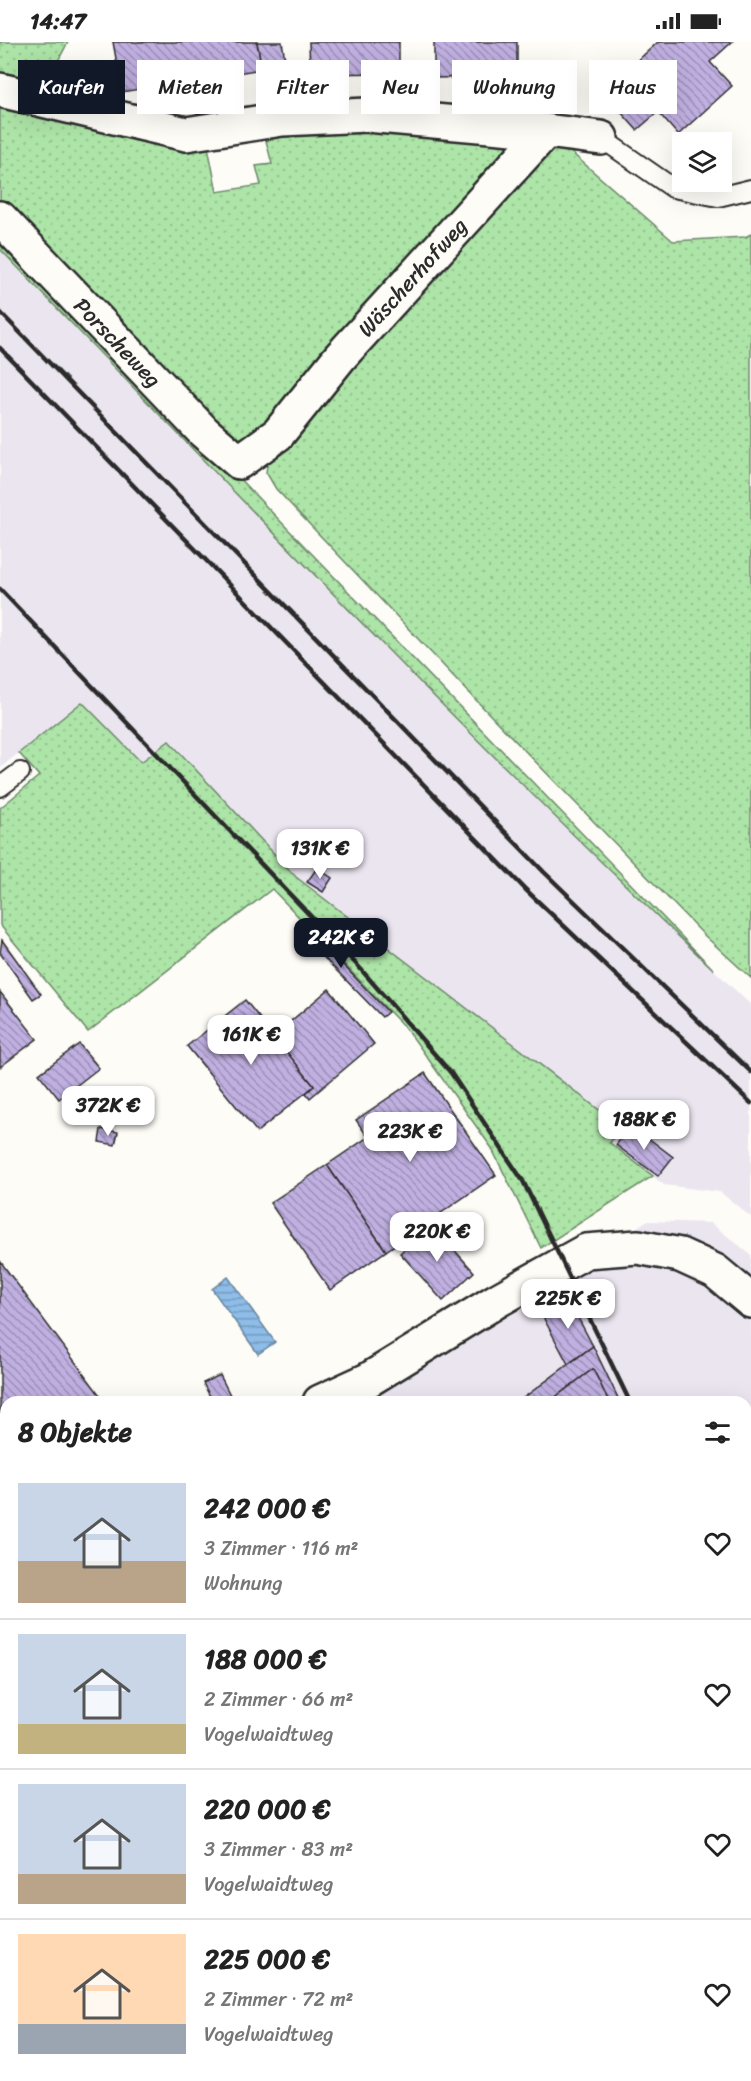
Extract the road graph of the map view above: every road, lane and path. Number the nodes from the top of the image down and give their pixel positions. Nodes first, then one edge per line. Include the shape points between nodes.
1 (0, 90) edge
2 (546, 131) junction
3 (601, 138) joint
4 (751, 189) edge
5 (0, 218) edge
6 (239, 462) joint
7 (20, 772) dead end
8 (0, 788) edge
9 (751, 1301) edge
10 (333, 1396) edge

1 - 2 street via 186,134 282,119 367,115
2 - 3 street
2 - 6 street, Wäscherhofweg via 340,357 278,434
3 - 4 lane via 673,188 718,197
5 - 6 street, Porscheweg via 204,432
7 - 8 lane
9 - 10 street via 715,1271 680,1255 638,1247 586,1251 368,1380

